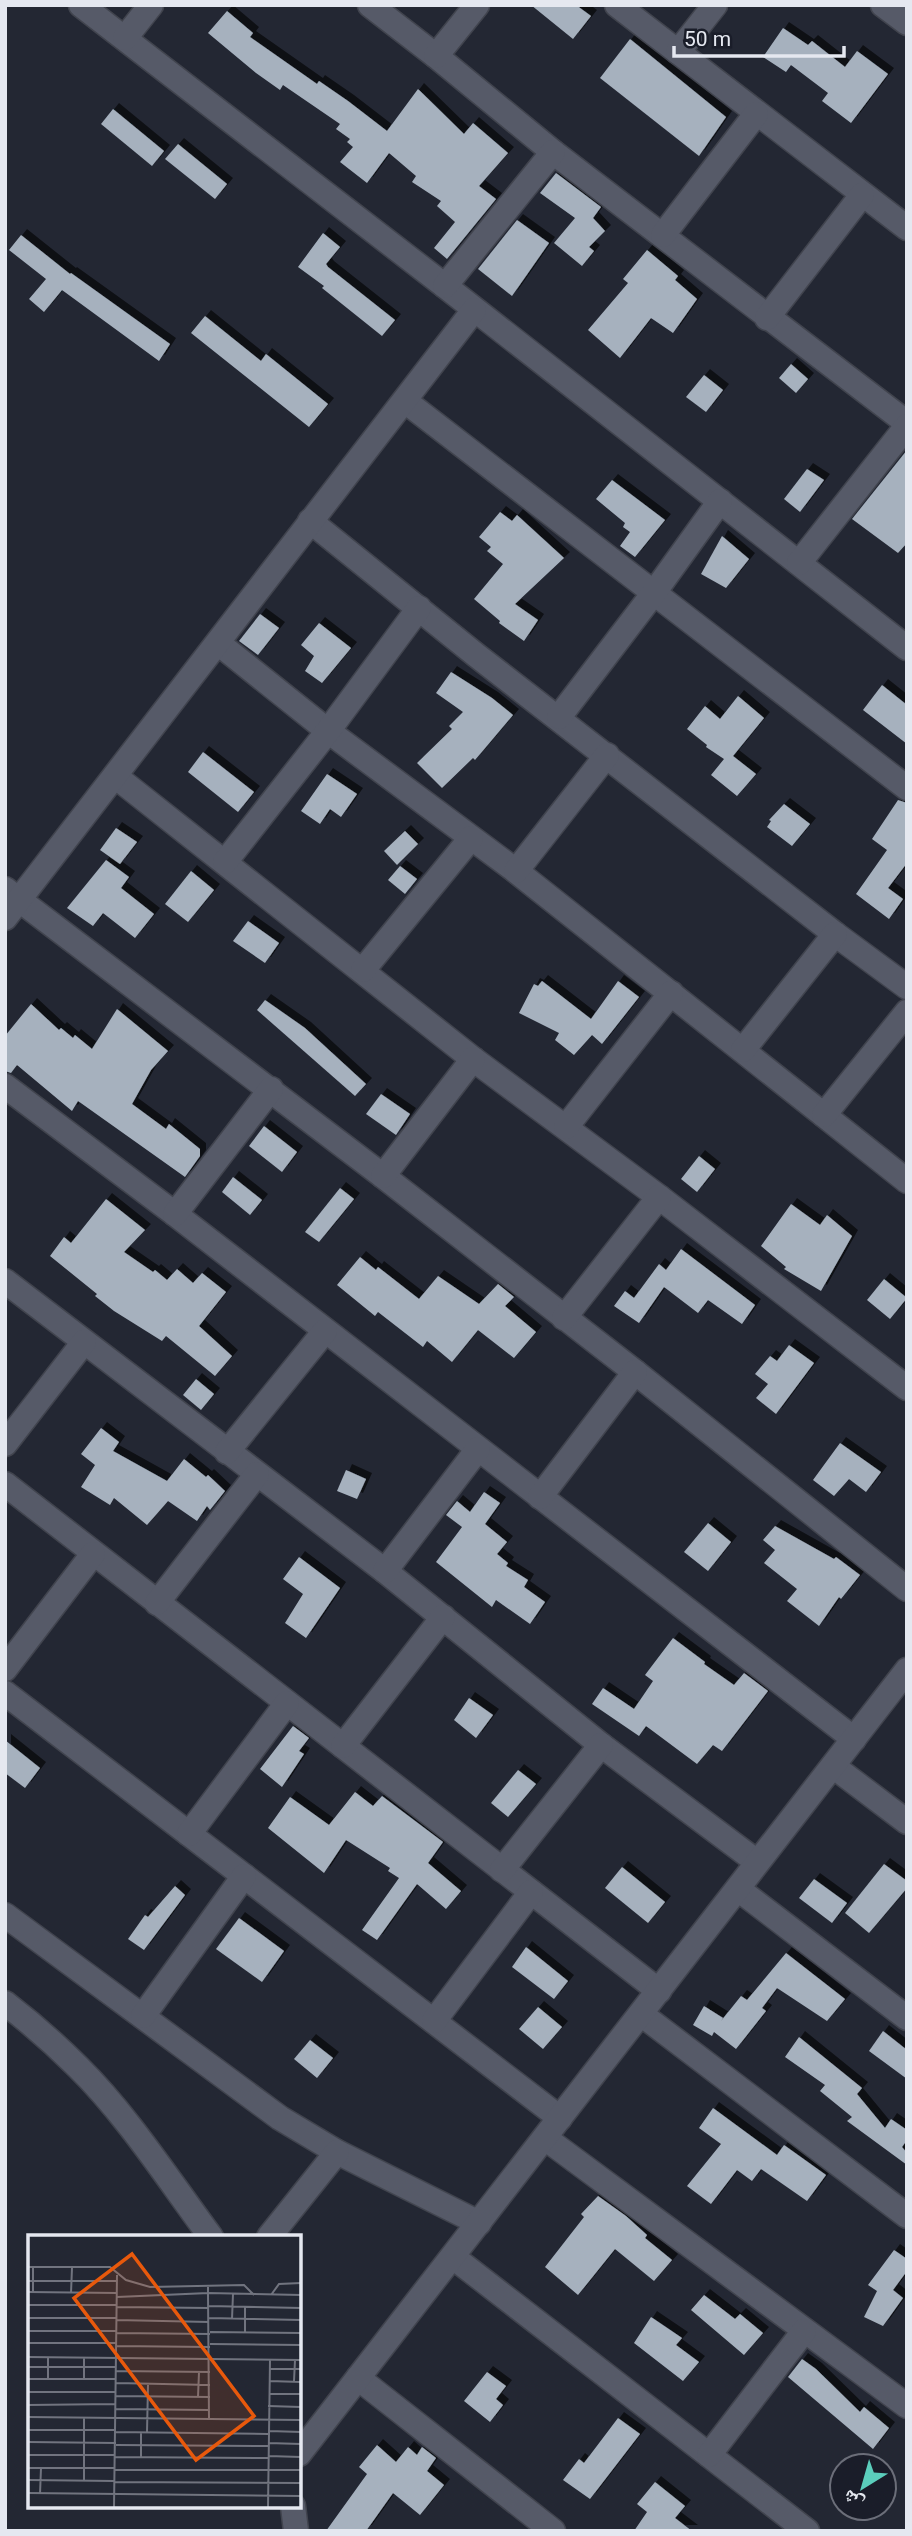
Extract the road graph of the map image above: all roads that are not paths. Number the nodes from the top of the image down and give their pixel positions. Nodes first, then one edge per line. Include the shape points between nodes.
1 (81, 5) edge
2 (151, 5) edge
3 (370, 5) edge
4 (477, 5) edge
5 (617, 5) edge
6 (715, 5) edge
7 (883, 5) edge
8 (907, 23) edge
9 (125, 38) junction
10 (678, 52) junction
11 (436, 56) junction
12 (756, 114) junction
13 (553, 152) junction
14 (862, 195) junction
15 (907, 228) edge
16 (663, 235) junction
17 (445, 286) junction
18 (474, 310) junction
19 (768, 318) junction
20 (405, 401) junction
21 (907, 424) edge
22 (720, 501) junction
23 (310, 521) junction
24 (799, 563) junction
25 (653, 594) junction
26 (419, 608) junction
27 (218, 643) junction
28 (907, 648) edge
29 (559, 717) junction
30 (328, 731) junction
31 (607, 755) junction
32 (115, 776) junction
33 (907, 788) edge
34 (471, 838) junction
35 (225, 862) junction
36 (516, 871) junction
37 (10, 903) edge
38 (835, 934) junction
39 (363, 971) junction
40 (907, 987) edge
41 (671, 993) junction
42 (907, 1012) edge
43 (743, 1050) junction
44 (473, 1059) junction
45 (5, 1086) edge
46 (271, 1089) junction
47 (824, 1115) junction
48 (566, 1128) junction
49 (383, 1175) junction
50 (907, 1181) edge
51 (659, 1197) junction
52 (175, 1214) junction
53 (5, 1281) edge
54 (564, 1318) junction
55 (324, 1331) junction
56 (85, 1342) junction
57 (635, 1372) junction
58 (907, 1388) edge
59 (5, 1444) edge
60 (478, 1449) junction
61 (226, 1452) junction
62 (257, 1474) junction
63 (5, 1484) edge
64 (540, 1497) junction
65 (93, 1554) junction
66 (385, 1571) junction
67 (907, 1589) edge
68 (157, 1603) junction
69 (443, 1617) junction
70 (5, 1669) edge
71 (907, 1670) edge
72 (5, 1693) edge
73 (287, 1703) junction
74 (854, 1739) junction
75 (601, 1745) junction
76 (343, 1746) junction
77 (833, 1766) junction
78 (907, 1822) edge
79 (189, 1834) junction
80 (757, 1863) junction
81 (502, 1870) junction
82 (244, 1876) junction
83 (738, 1889) junction
84 (531, 1892) junction
85 (5, 1915) edge
86 (659, 1991) junction
87 (5, 2003) edge
88 (641, 2014) junction
89 (144, 2015) junction
90 (907, 2018) edge
91 (434, 2021) junction
92 (560, 2118) junction
93 (545, 2138) junction
94 (337, 2152) junction
95 (904, 2207) edge
96 (479, 2223) junction
97 (210, 2235) edge
98 (271, 2235) edge
99 (453, 2258) junction
100 (804, 2331) junction
101 (359, 2378) junction
102 (903, 2396) edge
103 (301, 2451) edge
104 (709, 2455) junction
105 (293, 2508) edge
106 (803, 2529) edge
107 (296, 2531) edge
108 (554, 2531) edge

1 - 9 street
2 - 9 street
3 - 11 street
4 - 11 street
5 - 10 street
6 - 10 street
7 - 8 street
9 - 17 street
10 - 12 street
11 - 13 street
12 - 14 street
12 - 16 street
13 - 16 street
13 - 17 street
14 - 15 street
14 - 19 street
16 - 19 street
17 - 18 street
18 - 20 street
18 - 22 street
19 - 21 street
20 - 23 street
20 - 25 street
21 - 24 street
22 - 24 street
22 - 25 street
23 - 26 street
23 - 27 street
24 - 28 street
25 - 29 street
25 - 33 street
26 - 29 street
26 - 30 street
27 - 30 street
27 - 32 street
29 - 31 street
30 - 34 street
30 - 35 street
31 - 36 street
31 - 38 street
32 - 35 street
32 - 37 street
34 - 36 street
34 - 39 street
35 - 39 street
36 - 41 street
37 - 46 street
38 - 40 street
38 - 43 street
39 - 44 street
41 - 43 street
41 - 48 street
42 - 47 street
43 - 47 street
44 - 48 street
44 - 49 street
45 - 52 street
46 - 49 street
46 - 52 street
47 - 50 street
48 - 51 street
49 - 54 street
51 - 54 street
51 - 58 street
52 - 55 street
53 - 56 street
54 - 57 street
55 - 60 street
55 - 61 street
56 - 59 street
56 - 61 street
57 - 64 street
57 - 67 street
60 - 64 street
60 - 66 street
61 - 62 street
62 - 66 street
62 - 68 street
63 - 65 street
64 - 74 street
65 - 68 street
65 - 70 street
66 - 69 street
68 - 73 street
69 - 75 street
69 - 76 street
71 - 74 street
72 - 79 street
73 - 76 street
73 - 79 street
74 - 77 street
75 - 80 street
75 - 81 street
76 - 81 street
77 - 78 street
77 - 80 street
79 - 82 street
80 - 83 street
81 - 84 street
82 - 89 street
82 - 91 street
83 - 86 street
83 - 90 street
84 - 86 street
84 - 91 street
85 - 89 street
86 - 88 street
87 - 97 street via 80,2068
88 - 92 street
88 - 95 street
89 - 94 street via 235,2086
91 - 92 street
92 - 93 street
93 - 96 street
93 - 100 street
94 - 96 street
94 - 98 street
96 - 99 street
99 - 101 street
99 - 104 street
100 - 102 street
100 - 104 street
101 - 103 street
101 - 108 street
104 - 106 street
105 - 107 street

